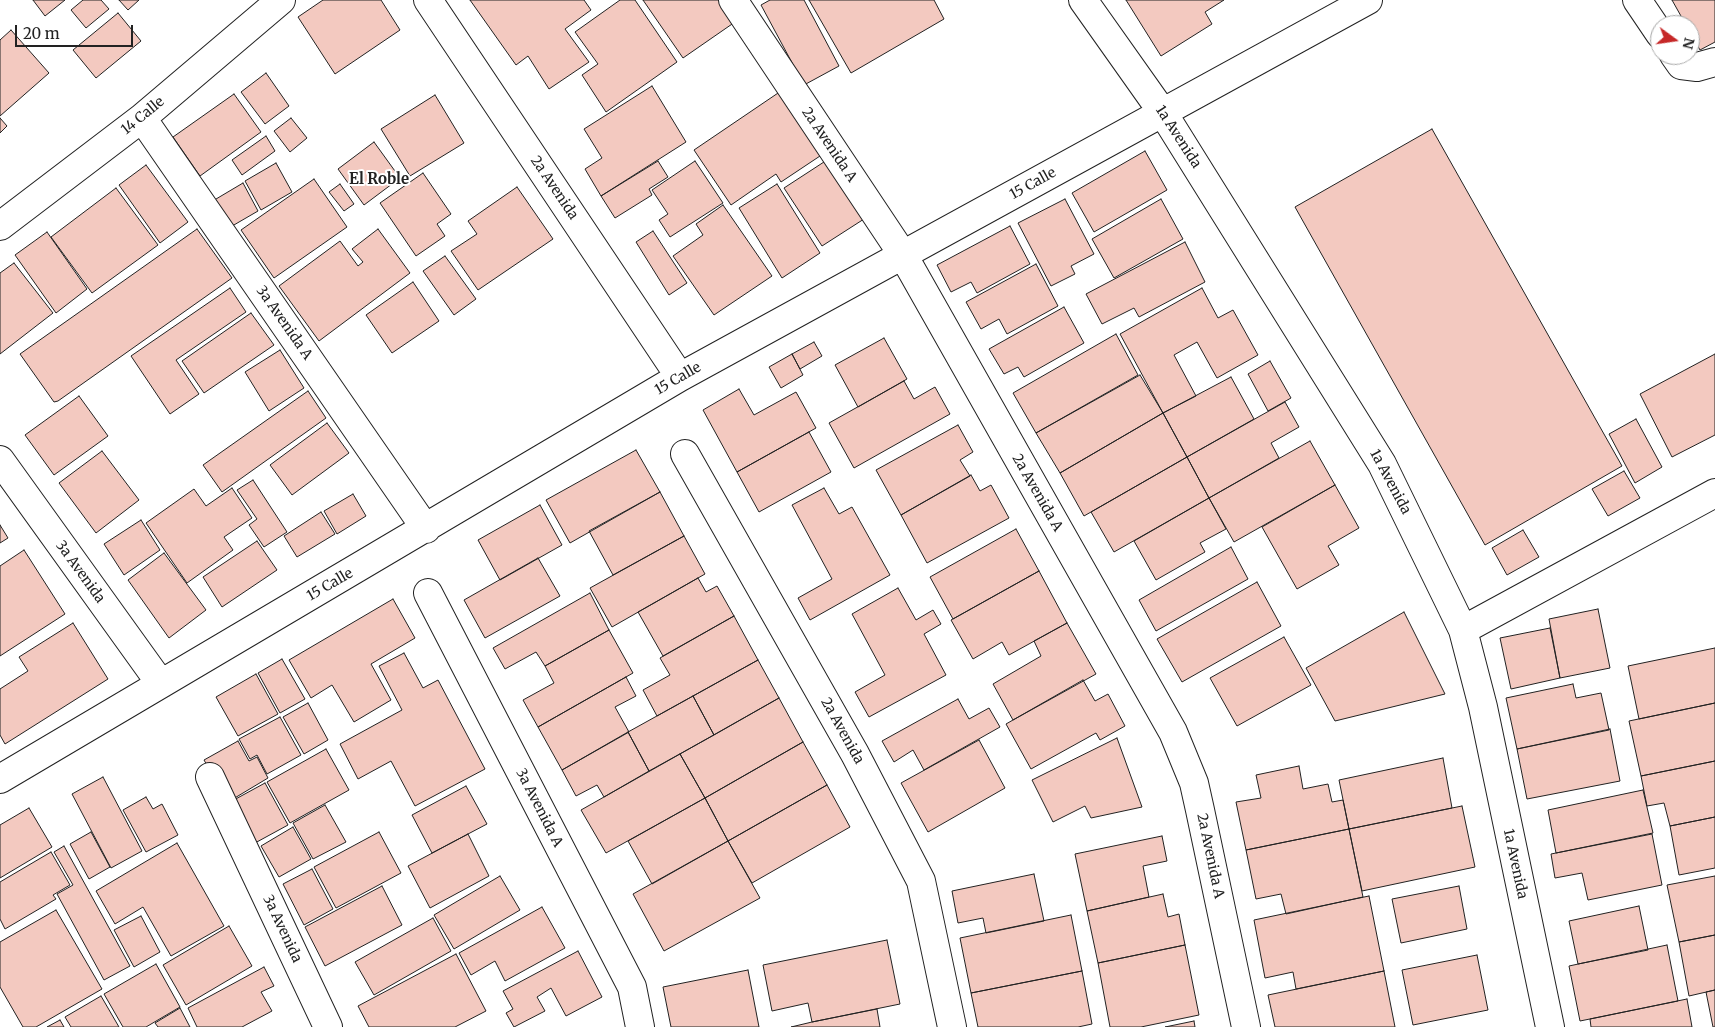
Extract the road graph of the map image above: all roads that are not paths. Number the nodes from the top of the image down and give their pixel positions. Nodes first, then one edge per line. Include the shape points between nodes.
1 (281, 0) edge
2 (428, 0) edge
3 (733, 0) edge
4 (1083, 0) edge
5 (1368, 0) edge
6 (1636, 0) edge
7 (1650, 20) edge
8 (1715, 62) edge
9 (1680, 65) edge
10 (1164, 113) junction
11 (142, 118) junction
12 (0, 226) edge
13 (903, 255) junction
14 (680, 377) junction
15 (685, 454) dead end
16 (0, 460) edge
17 (1715, 492) edge
18 (426, 529) junction
19 (428, 593) dead end
20 (1463, 630) junction
21 (161, 684) junction
22 (210, 777) dead end
23 (0, 779) edge
24 (328, 1027) edge
25 (640, 1027) edge
26 (952, 1027) edge
27 (1246, 1027) edge
28 (1550, 1027) edge

1 - 11 street, 14 Calle
2 - 14 street, 2a Avenida
3 - 13 street, 2a Avenida A
4 - 10 street, 1a Avenida
5 - 10 street, 15 Calle
6 - 7 street
8 - 9 street via 1697,67
10 - 13 street, 15 Calle
10 - 20 street, 1a Avenida via 1382,464
11 - 12 street, 14 Calle
11 - 18 street, 3a Avenida A
13 - 14 street, 15 Calle
13 - 27 street, 2a Avenida A via 1173,732 1194,783
14 - 18 street, 15 Calle
15 - 26 street, 2a Avenida via 855,754 921,881
16 - 21 street, 3a Avenida
17 - 20 street
18 - 21 street, 15 Calle
19 - 25 street, 3a Avenida A via 632,986
20 - 28 street, 1a Avenida via 1483,708
21 - 23 street, 15 Calle
22 - 24 street, 3a Avenida

